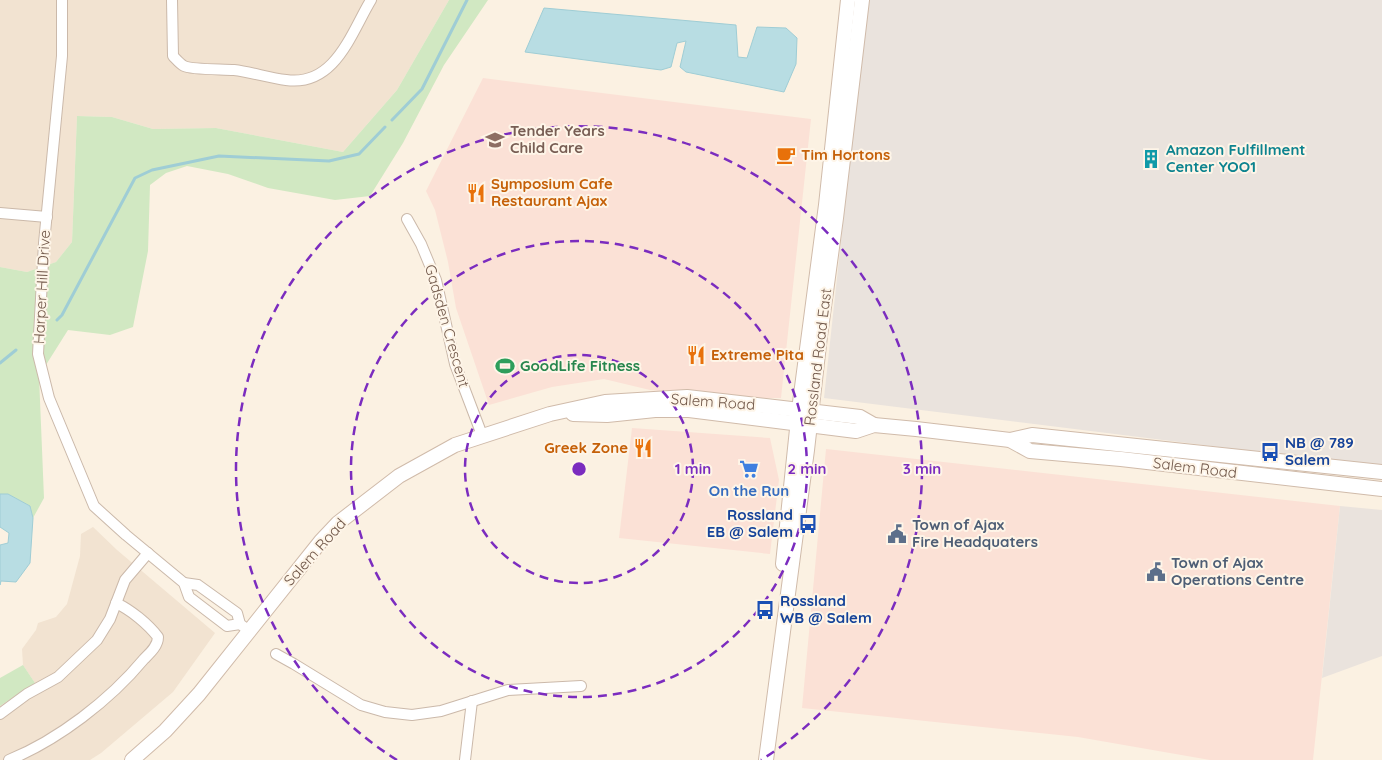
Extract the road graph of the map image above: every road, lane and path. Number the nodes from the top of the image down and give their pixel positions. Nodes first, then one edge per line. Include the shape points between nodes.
1 (62, 0) edge
2 (172, 0) edge
3 (371, 0) edge
4 (848, 0) edge
5 (862, 0) edge
6 (0, 213) edge
7 (47, 217) junction
8 (407, 219) dead end
9 (804, 418) junction
10 (482, 435) junction
11 (1010, 440) junction
12 (1382, 472) edge
13 (1382, 489) edge
14 (148, 554) junction
15 (184, 583) junction
16 (116, 603) junction
17 (244, 627) junction
18 (276, 654) dead end
19 (581, 686) dead end
20 (472, 701) junction
21 (0, 714) edge
22 (9, 760) edge
23 (132, 760) edge
24 (465, 760) edge
25 (766, 760) edge

1 - 7 street, Harper Hill Drive via 62,56
2 - 3 street via 173,56 185,67 301,81 313,78 336,59
4 - 9 main road, Rossland Road East
5 - 9 main road, Rossland Road East
6 - 7 street
7 - 14 street, Harper Hill Drive via 38,354 49,398 94,506
8 - 10 street, Gadsden Crescent via 436,280 455,364
9 - 10 main road, Salem Road via 687,397 605,402 550,414
9 - 11 main road, Salem Road via 856,431 874,425
9 - 25 main road, Rossland Road East via 784,633
10 - 17 main road, Salem Road via 455,445 399,476 338,523
11 - 12 main road, Salem Road via 1032,435
11 - 13 main road, Salem Road via 1030,451
14 - 15 street, Harper Hill Drive
14 - 16 street via 125,580
15 - 17 street, Harper Hill Drive via 198,585 237,612
15 - 17 street, Harper Hill Drive via 189,597 227,626
16 - 21 street via 97,640 68,668
16 - 22 street via 126,607 154,632 158,637 156,646 94,709 44,742
17 - 23 main road, Salem Road via 199,694
18 - 20 street via 361,704 385,712 412,715 441,711
19 - 20 street via 508,690
20 - 24 street

